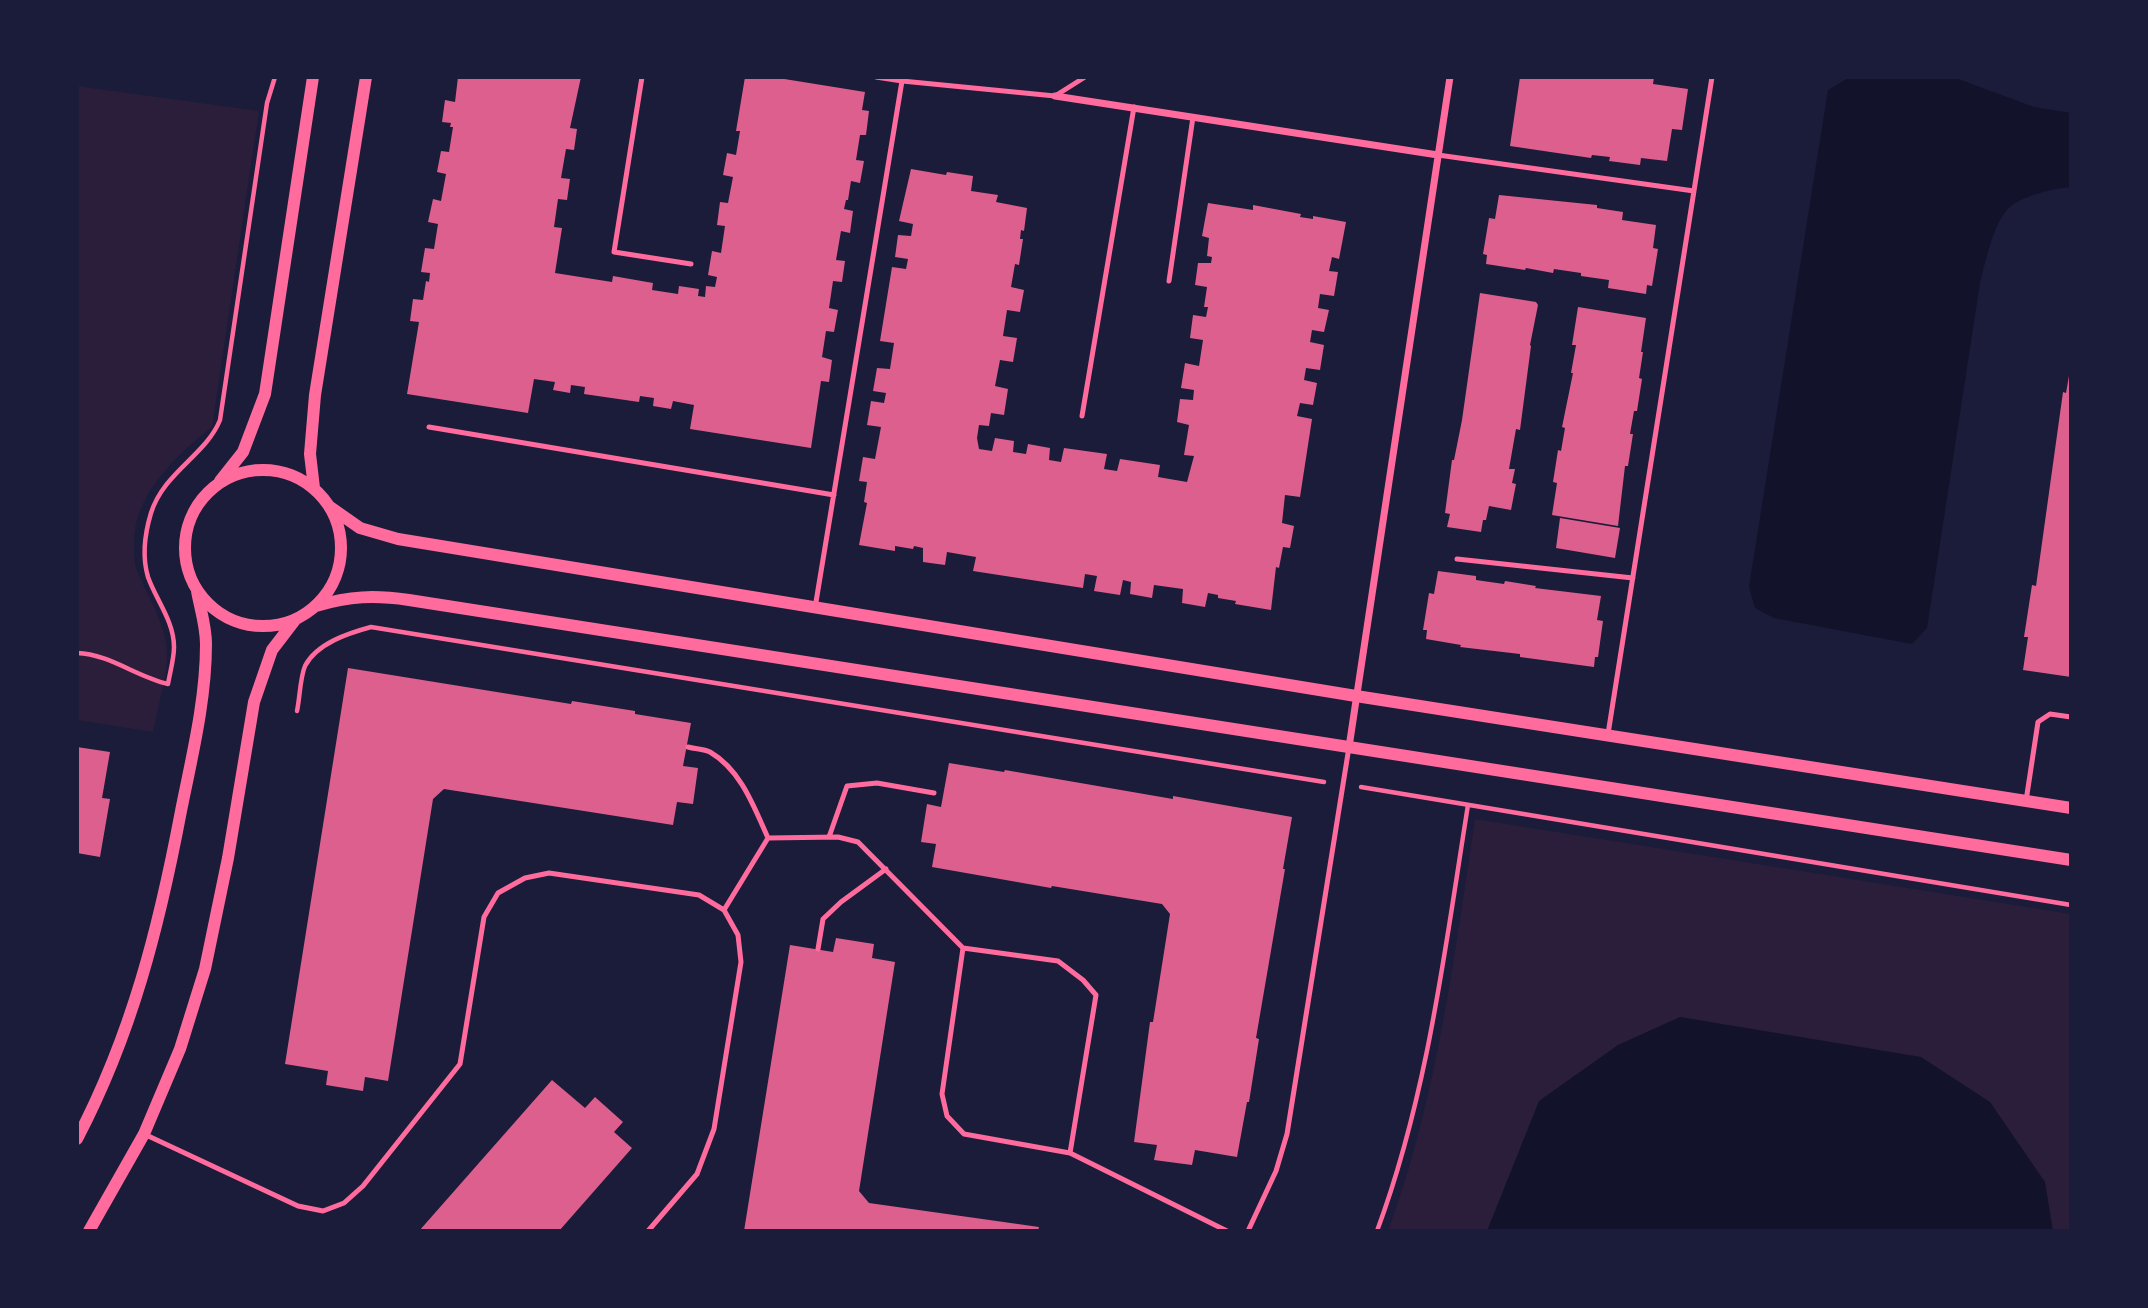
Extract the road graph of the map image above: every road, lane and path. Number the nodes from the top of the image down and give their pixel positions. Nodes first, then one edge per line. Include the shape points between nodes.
1 (275, 77) edge
2 (313, 77) edge
3 (366, 77) edge
4 (642, 77) edge
5 (876, 77) edge
6 (1085, 77) edge
7 (1450, 77) edge
8 (1712, 77) edge
9 (902, 79) edge
10 (1055, 96) junction
11 (1134, 107) junction
12 (1193, 117) junction
13 (1438, 155) junction
14 (1694, 191) junction
15 (691, 264) dead end
16 (1169, 281) dead end
17 (1082, 416) dead end
18 (429, 428) dead end
19 (217, 484) junction
20 (314, 488) junction
21 (834, 495) junction
22 (330, 507) junction
23 (1457, 559) dead end
24 (1633, 578) junction
25 (197, 591) junction
26 (316, 606) junction
27 (815, 608) junction
28 (295, 620) junction
29 (77, 653) edge
30 (1356, 696) junction
31 (297, 710) dead end
32 (2071, 717) edge
33 (1608, 736) junction
34 (688, 747) dead end
35 (1349, 747) junction
36 (1342, 785) junction
37 (934, 793) dead end
38 (2026, 801) junction
39 (1468, 805) junction
40 (2071, 808) edge
41 (829, 837) junction
42 (768, 838) junction
43 (2071, 860) edge
44 (886, 869) junction
45 (2071, 905) edge
46 (724, 910) junction
47 (963, 948) junction
48 (818, 949) dead end
49 (144, 1134) junction
50 (77, 1139) edge
51 (1070, 1153) junction
52 (89, 1231) edge
53 (649, 1231) edge
54 (1227, 1231) edge
55 (1248, 1231) edge
56 (1377, 1231) edge

1 - 29 path via 267,103 220,420 215,432 159,492 146,532 148,576 169,621 174,647 168,684
2 - 19 street via 265,394 243,452
3 - 20 street via 315,396 310,454
4 - 15 lane via 614,252
5 - 9 lane
6 - 10 lane
7 - 13 street
8 - 14 lane
9 - 10 lane
9 - 21 lane
10 - 11 street
11 - 12 street
11 - 17 lane
12 - 13 street
12 - 16 lane
13 - 14 lane
13 - 30 street
14 - 24 lane
18 - 21 lane
19 - 20 street via 239,473 265,470 291,474
19 - 25 street via 200,501 189,522 185,546
20 - 22 street
21 - 27 lane
22 - 26 street via 342,549 332,585
22 - 27 street via 359,528 398,539
23 - 24 lane
24 - 33 lane
25 - 28 street via 232,620 253,626
25 - 50 street via 206,640 204,691 153,946 127,1028
26 - 28 street
26 - 35 street via 347,597 396,598
27 - 30 street
28 - 49 street via 272,650 261,678 205,970 180,1049
30 - 33 street
30 - 35 street
31 - 36 path via 305,666 345,634 371,627
32 - 38 lane via 2050,714 2038,722
33 - 38 street
34 - 42 lane via 709,751 731,770 748,793
35 - 36 lane
35 - 43 street
36 - 39 path
36 - 55 lane via 1287,1134 1276,1171
37 - 41 lane via 877,783 847,786
38 - 40 street
39 - 45 path
39 - 56 path via 1418,1096
41 - 42 lane
41 - 44 lane via 858,842
42 - 46 lane
44 - 47 lane
44 - 48 lane via 823,919
46 - 49 lane via 699,895 549,873 525,878 498,893 484,917 460,1064 363,1186 344,1203 323,1211 298,1206
46 - 53 lane via 738,935 741,962 714,1129 697,1174
47 - 51 lane via 942,1094 947,1116 964,1134
47 - 51 lane via 1058,961 1096,995
49 - 52 street
51 - 54 lane

